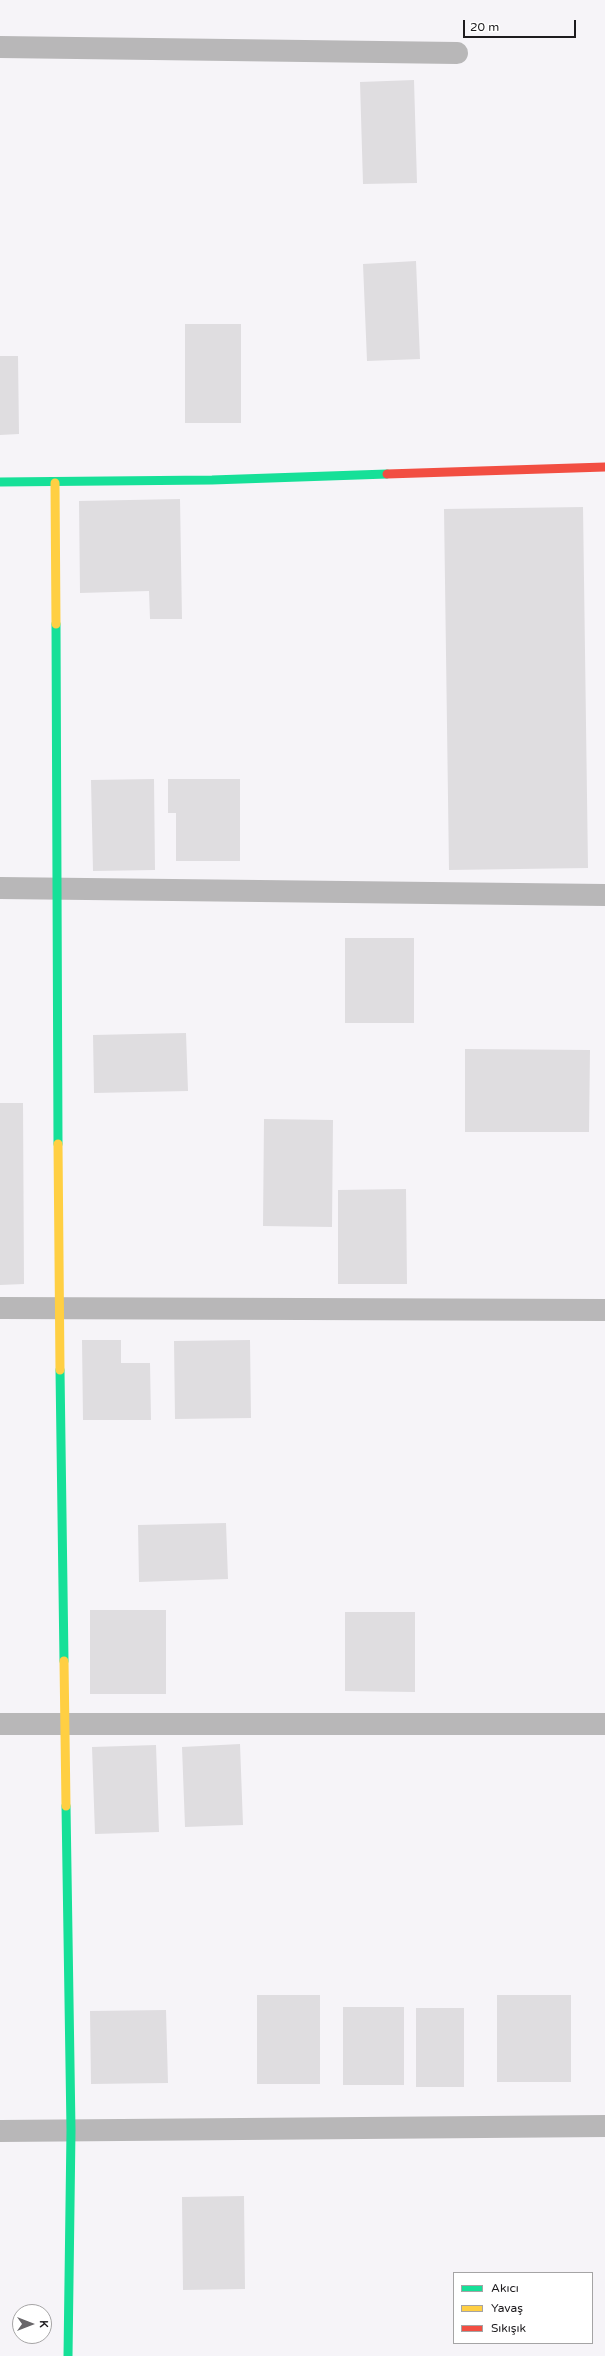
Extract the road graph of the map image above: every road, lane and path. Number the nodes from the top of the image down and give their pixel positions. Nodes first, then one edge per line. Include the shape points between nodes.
1 (0, 47) edge
2 (457, 53) dead end
3 (605, 467) edge
4 (0, 482) edge
5 (55, 483) junction
6 (0, 888) edge
7 (57, 889) junction
8 (605, 895) edge
9 (0, 1308) edge
10 (59, 1308) junction
11 (605, 1310) edge
12 (64, 1723) junction
13 (0, 1724) edge
14 (605, 1724) edge
15 (605, 2126) edge
16 (71, 2130) junction
17 (0, 2131) edge
18 (68, 2356) edge

1 - 2 street
3 - 5 street
4 - 5 street
5 - 7 street
6 - 7 street
7 - 8 street
7 - 10 street
9 - 10 street
10 - 11 street
10 - 12 street
12 - 13 street
12 - 14 street
12 - 16 street
15 - 16 street
16 - 17 street
16 - 18 street

